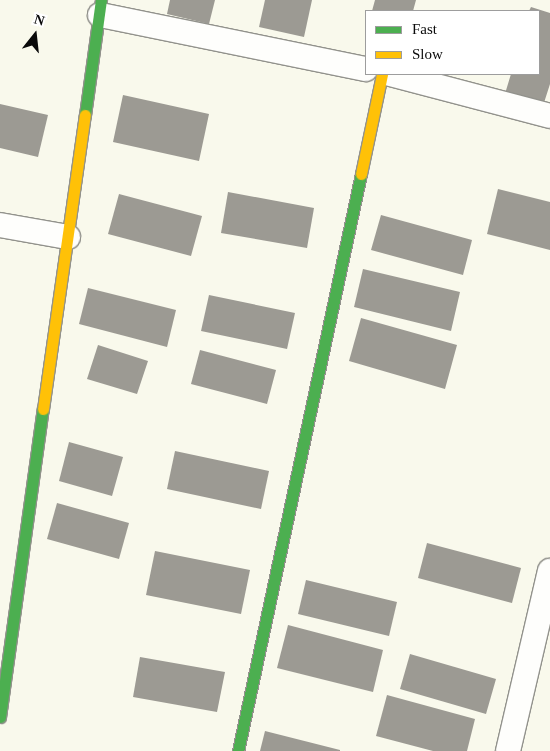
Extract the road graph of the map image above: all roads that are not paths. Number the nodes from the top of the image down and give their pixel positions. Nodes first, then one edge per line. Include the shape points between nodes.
1 (101, 8) edge
2 (365, 69) edge
3 (382, 75) edge
4 (394, 75) edge
5 (550, 116) edge
6 (0, 225) edge
7 (68, 237) junction
8 (550, 571) edge
9 (0, 717) edge
10 (238, 751) edge
11 (508, 751) edge

1 - 2 street
1 - 7 street
3 - 10 street
4 - 5 street
6 - 7 street
7 - 9 street
8 - 11 street

